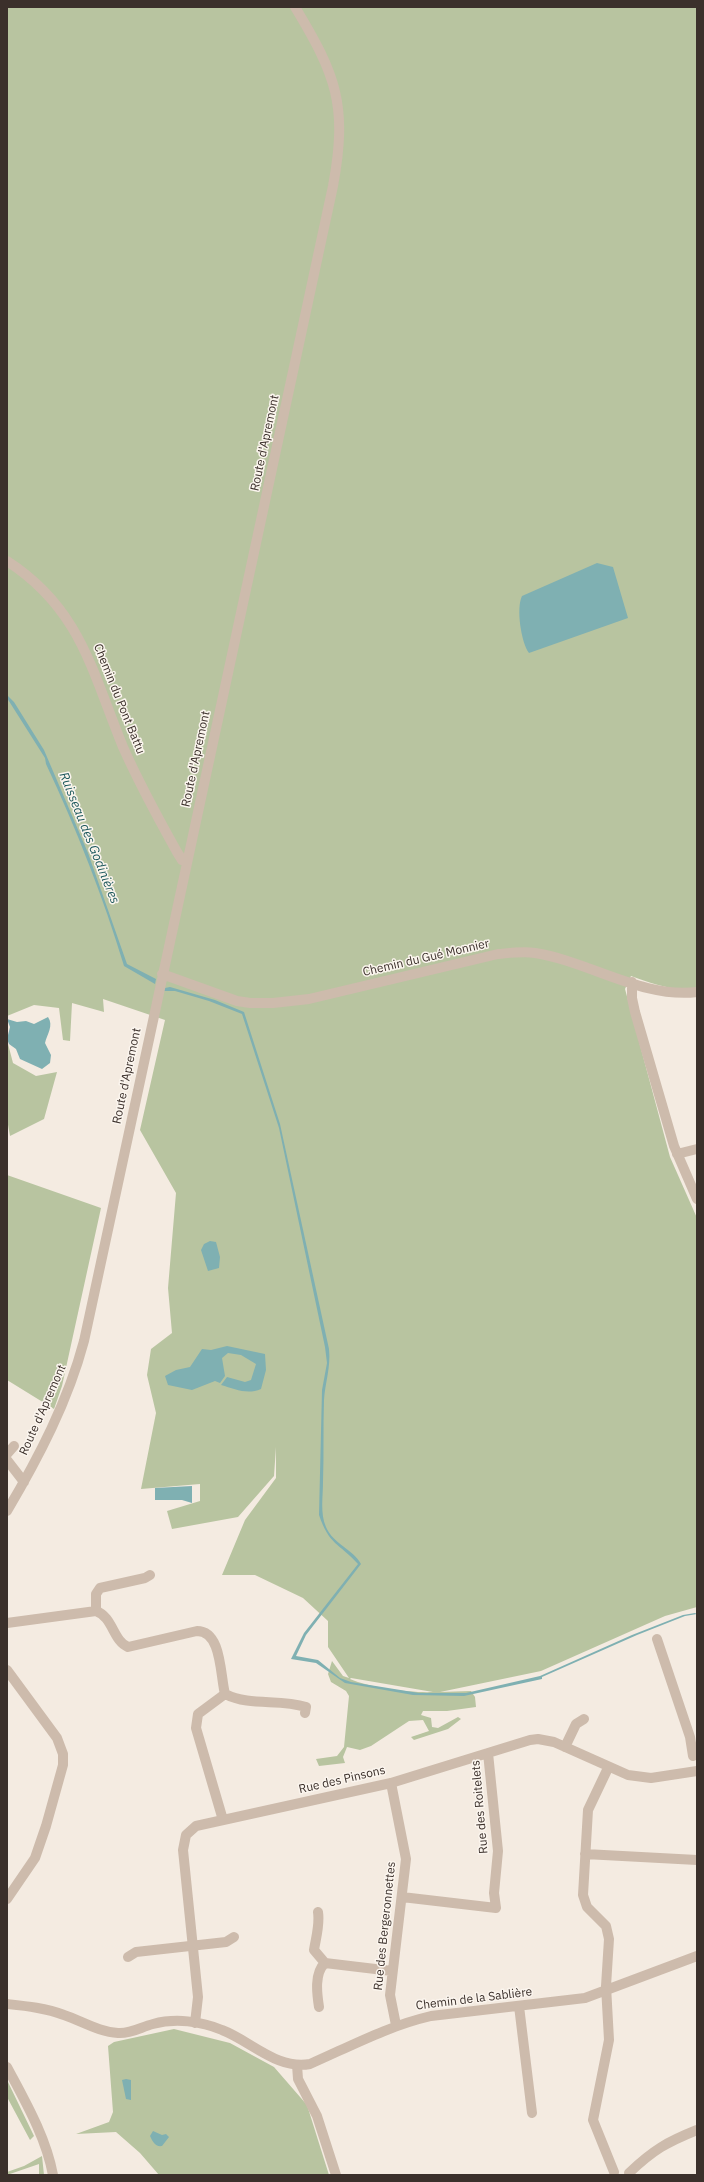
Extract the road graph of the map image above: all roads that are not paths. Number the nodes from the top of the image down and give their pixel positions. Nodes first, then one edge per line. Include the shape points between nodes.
1 (295, 7) edge
2 (7, 561) edge
3 (187, 862) junction
4 (162, 974) junction
5 (632, 982) junction
6 (697, 992) edge
7 (697, 1149) edge
8 (677, 1154) junction
9 (697, 1199) edge
10 (7, 1460) edge
11 (24, 1482) junction
12 (7, 1511) edge
13 (150, 1575) dead end
14 (96, 1611) junction
15 (7, 1623) edge
16 (657, 1639) dead end
17 (7, 1670) edge
18 (225, 1694) junction
19 (306, 1713) dead end
20 (584, 1719) dead end
21 (694, 1740) edge
22 (565, 1747) junction
23 (488, 1753) junction
24 (695, 1763) edge
25 (608, 1768) junction
26 (391, 1783) junction
27 (223, 1820) junction
28 (585, 1854) junction
29 (697, 1860) edge
30 (402, 1897) junction
31 (7, 1899) edge
32 (318, 1912) dead end
33 (234, 1937) dead end
34 (193, 1946) junction
35 (697, 1956) edge
36 (128, 1957) dead end
37 (325, 1963) junction
38 (392, 1971) junction
39 (606, 1990) junction
40 (7, 2004) edge
41 (519, 2006) junction
42 (319, 2007) dead end
43 (195, 2023) junction
44 (396, 2025) junction
45 (297, 2065) junction
46 (7, 2067) edge
47 (532, 2113) dead end
48 (697, 2130) edge
49 (612, 2173) edge
50 (630, 2174) edge
51 (53, 2175) edge
52 (336, 2175) edge

1 - 3 street, Route d'Apremont via 323,56 334,84 340,122 338,157
2 - 3 street, Chemin du Pont Battu via 31,579 58,606 80,637 136,775 177,852 182,860
3 - 4 street, Route d'Apremont
4 - 5 street, Chemin du Gué Monnier via 237,1001 273,1003 310,999 498,954 518,952 548,956
4 - 11 street, Route d'Apremont via 75,1375
5 - 6 street, Chemin du Gué Monnier via 665,992
5 - 8 street via 635,1012
7 - 8 street
8 - 9 street
10 - 11 street
11 - 12 street, Route d'Apremont
13 - 14 street via 100,1588 96,1594
14 - 15 street
14 - 18 street via 104,1616 121,1642 128,1647 197,1631 206,1632 216,1645
16 - 21 street
17 - 31 street via 57,1738 63,1754 63,1765 40,1848 31,1867
18 - 19 street via 250,1702 292,1702 306,1707
18 - 27 street via 198,1714 196,1728
20 - 22 street via 576,1724
21 - 24 street
22 - 23 street, Rue des Pinsons via 538,1739
22 - 25 street, Rue des Pinsons
23 - 26 street, Rue des Pinsons
23 - 30 street, Rue des Roitelets via 498,1851 494,1893 496,1908
24 - 25 street, Rue des Pinsons via 684,1772 651,1778 628,1775
25 - 28 street via 588,1810
26 - 27 street, Rue des Pinsons
26 - 30 street, Rue des Bergeronnettes via 406,1859
27 - 34 street, Rue des Pinsons via 196,1826 190,1830 184,1841
28 - 29 street
28 - 39 street via 584,1901 608,1932
30 - 38 street, Rue des Bergeronnettes
32 - 37 street via 320,1923 316,1930 314,1950
33 - 34 street via 226,1942
34 - 36 street via 136,1952
34 - 43 street, Rue des Pinsons via 198,1997
35 - 39 street, Chemin de la Sablière
37 - 38 street
37 - 42 street via 320,1969 317,1993
38 - 44 street, Rue des Bergeronnettes via 391,2006
39 - 41 street, Chemin de la Sablière via 572,2000
39 - 49 street via 609,2040 593,2120
40 - 43 street, Chemin de la Sablière via 58,2013 101,2030 120,2033 169,2021
41 - 44 street, Chemin de la Sablière via 431,2016
41 - 47 street
43 - 45 street, Chemin de la Sablière via 221,2029 280,2061
44 - 45 street, Chemin de la Sablière via 310,2064
45 - 52 street via 298,2079 316,2116
46 - 51 street via 36,2124
48 - 50 street via 666,2142
49 - 50 street via 622,2169

